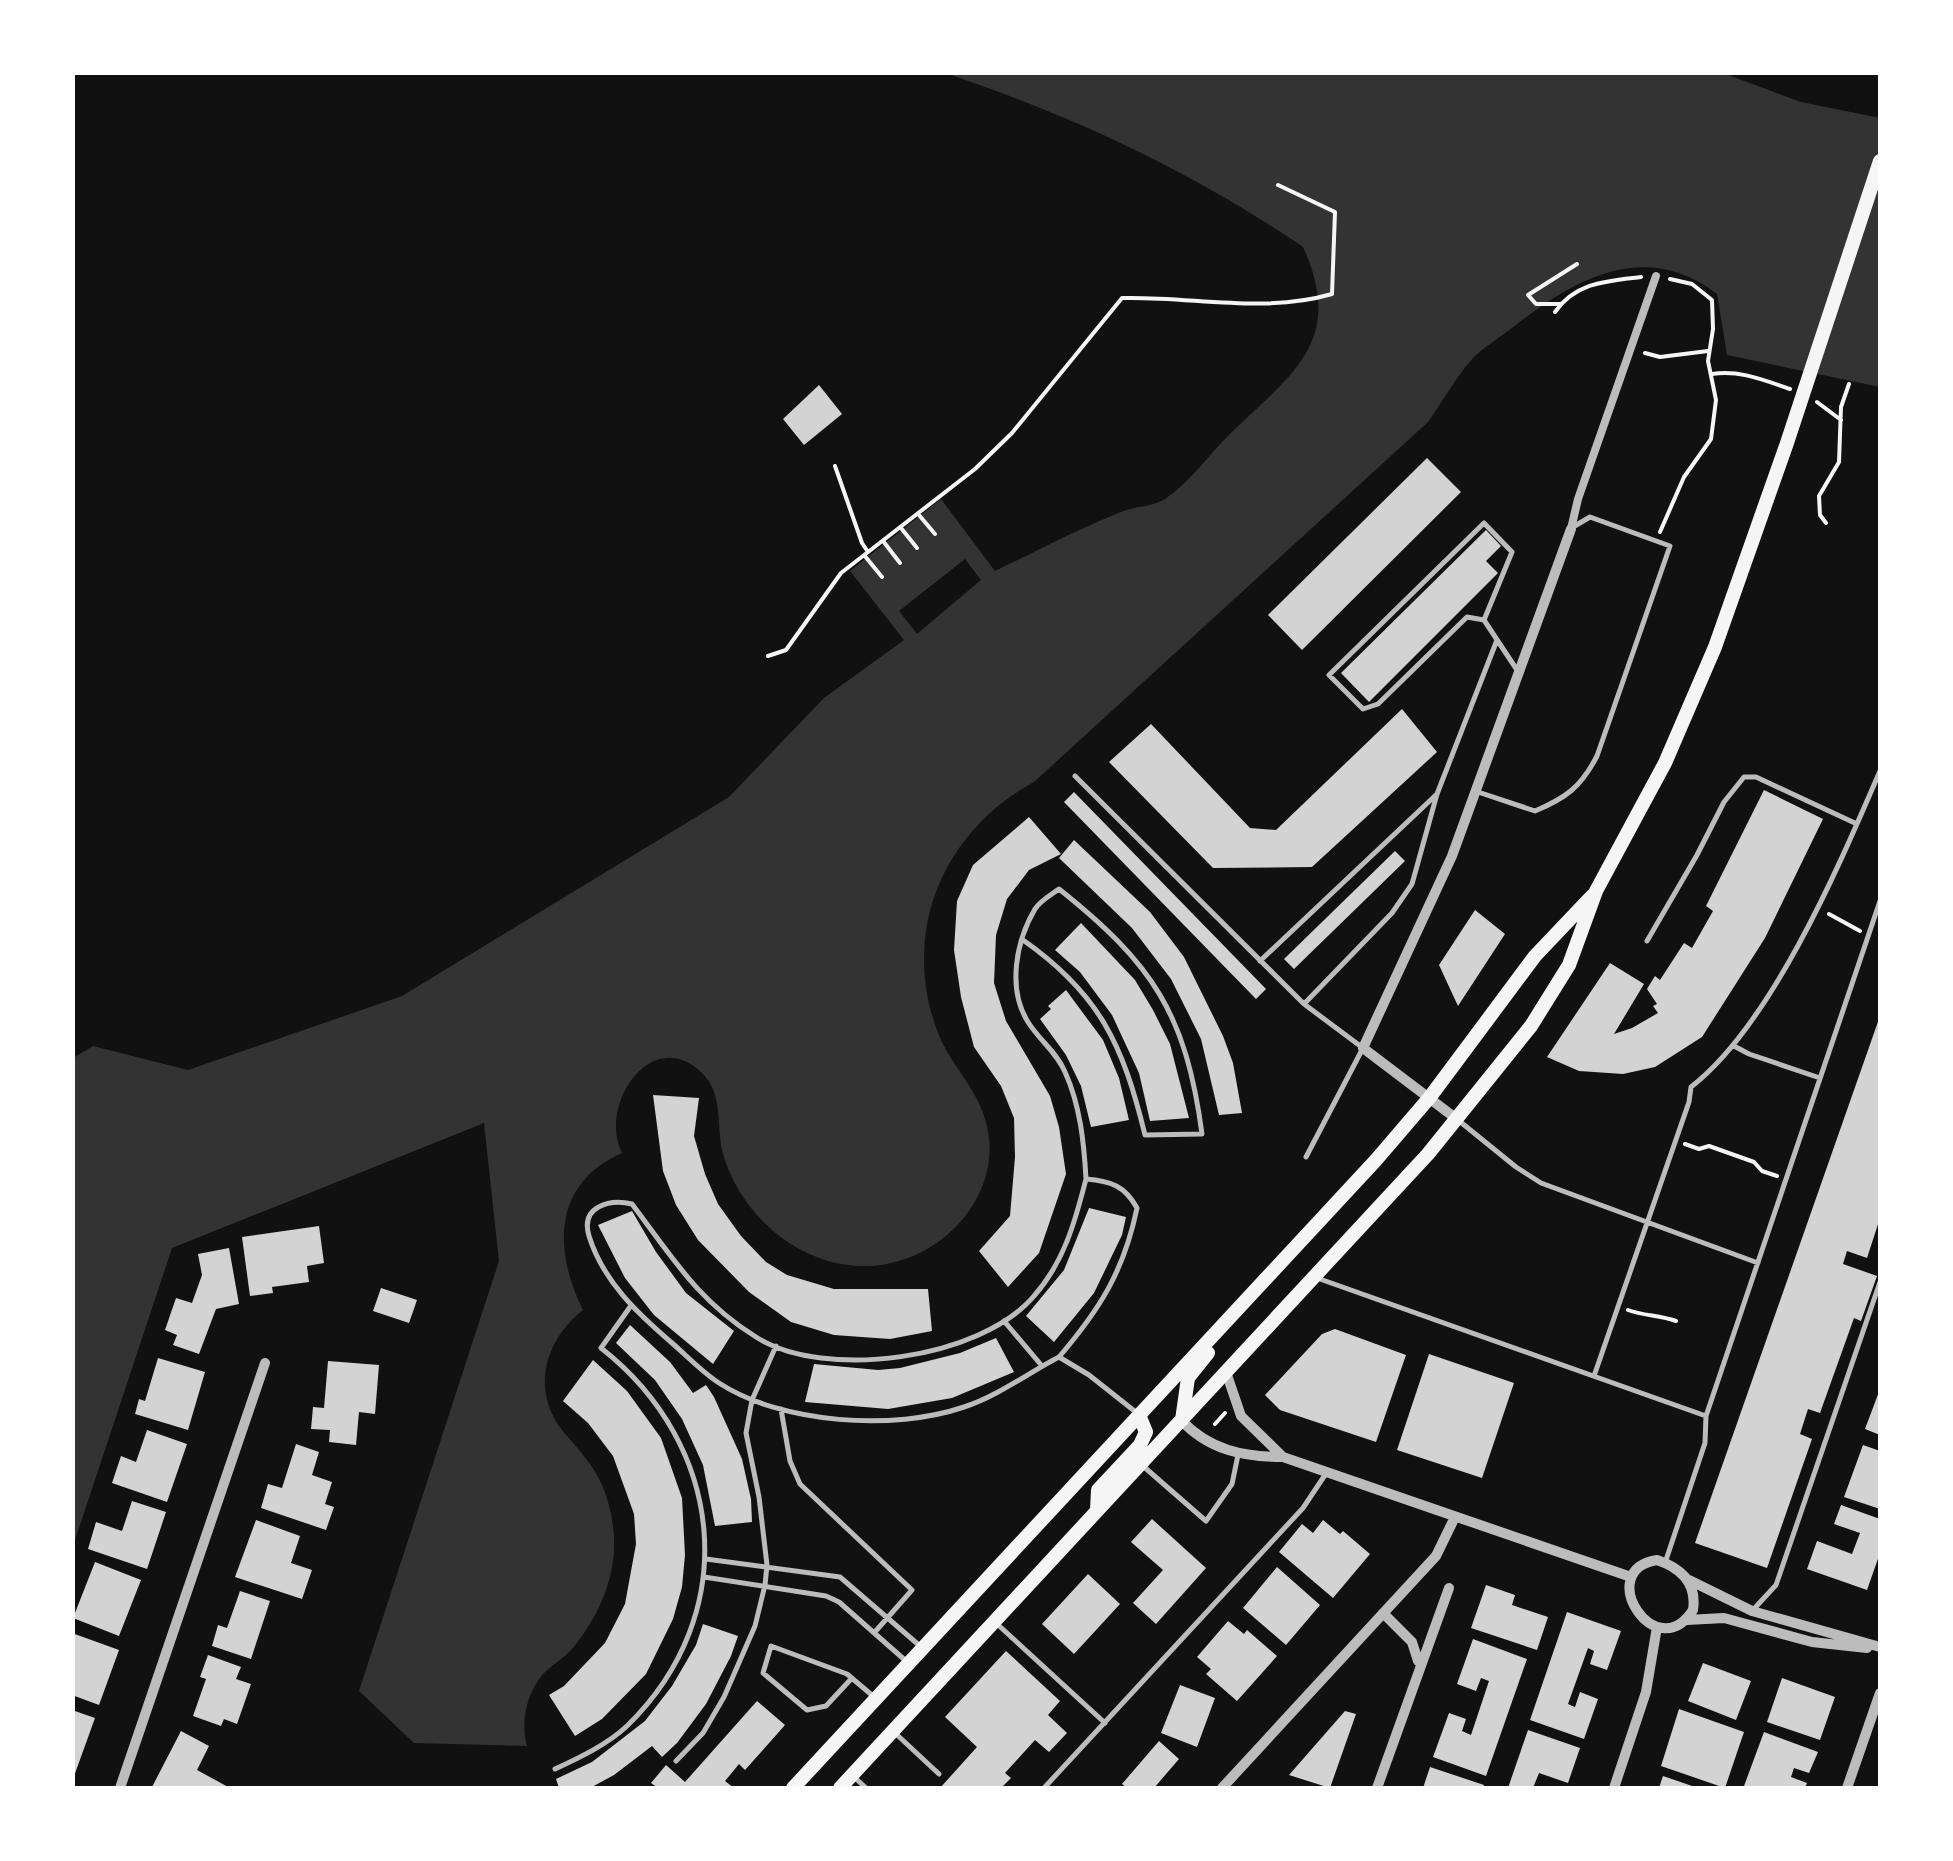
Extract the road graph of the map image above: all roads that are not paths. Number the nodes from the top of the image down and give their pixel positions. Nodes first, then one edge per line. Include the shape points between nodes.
1 (1880, 161) edge
2 (1656, 276) road end
3 (1571, 529) junction
4 (1484, 620) junction
5 (1497, 640) junction
6 (1519, 672) junction
7 (1880, 772) edge
8 (1075, 776) dead end
9 (1476, 792) junction
10 (1437, 794) junction
11 (1857, 824) junction
12 (1596, 892) junction
13 (1880, 901) edge
14 (1023, 940) junction
15 (1647, 941) dead end
16 (1260, 961) junction
17 (1304, 1004) junction
18 (1734, 1046) junction
19 (1363, 1048) junction
20 (1820, 1078) junction
21 (1430, 1097) junction
22 (1458, 1120) junction
23 (1306, 1157) dead end
24 (1086, 1179) junction
25 (1647, 1224) junction
26 (1758, 1263) junction
27 (1314, 1276) junction
28 (1264, 1282) junction
29 (1880, 1282) edge
30 (630, 1307) junction
31 (1004, 1321) junction
32 (776, 1346) junction
33 (1059, 1357) junction
34 (265, 1363) dead end
35 (1042, 1366) junction
36 (1226, 1372) junction
37 (1594, 1376) junction
38 (752, 1400) junction
39 (782, 1409) junction
40 (1139, 1415) junction
41 (1706, 1416) junction
42 (1182, 1420) junction
43 (1238, 1452) junction
44 (1283, 1457) junction
45 (1140, 1464) junction
46 (1327, 1472) junction
47 (1098, 1510) junction
48 (1455, 1517) junction
49 (706, 1559) junction
50 (1665, 1563) junction
51 (767, 1565) junction
52 (704, 1577) junction
53 (1630, 1577) junction
54 (1688, 1580) junction
55 (765, 1586) junction
56 (1448, 1588) dead end
57 (1752, 1611) junction
58 (1383, 1614) junction
59 (888, 1617) junction
60 (1687, 1620) junction
61 (994, 1621) junction
62 (1657, 1627) junction
63 (874, 1633) junction
64 (922, 1648) junction
65 (1880, 1648) edge
66 (909, 1664) junction
67 (1418, 1667) junction
68 (852, 1678) junction
69 (1880, 1692) edge
70 (876, 1698) junction
71 (1104, 1723) junction
72 (893, 1731) junction
73 (676, 1761) dead end
74 (555, 1769) dead end
75 (939, 1774) dead end
76 (852, 1775) junction
77 (120, 1788) edge
78 (793, 1788) edge
79 (840, 1788) edge
80 (866, 1788) edge
81 (1044, 1788) edge
82 (1222, 1788) edge
83 (1377, 1788) edge
84 (1614, 1788) edge
85 (1848, 1788) edge

1 - 12 main road via 1788,443 1694,699
2 - 3 street
3 - 6 street
3 - 9 lane via 1590,517 1670,546 1597,756 1585,780 1535,812
4 - 4 lane via 1512,552 1484,523 1329,675 1363,708 1378,704 1467,616
4 - 5 lane
5 - 6 lane
5 - 10 lane
6 - 9 street
7 - 11 lane
8 - 16 lane
9 - 19 street
10 - 16 lane
10 - 17 lane via 1412,884
11 - 15 lane via 1744,777
11 - 18 lane
12 - 21 main road via 1535,956
12 - 22 main road via 1569,966
13 - 20 lane
14 - 14 lane via 1036,906 1058,890 1125,947 1156,983 1178,1026 1195,1078 1202,1134 1145,1134 1132,1084 1101,1014 1076,983
14 - 24 lane via 1018,997 1028,1023 1066,1073 1083,1131
16 - 17 lane
17 - 19 lane
18 - 20 lane
18 - 25 lane via 1690,1087
19 - 21 street
19 - 23 lane
20 - 26 lane
21 - 22 street
21 - 28 main road
22 - 25 lane via 1542,1182
22 - 27 main road
24 - 31 lane via 1052,1274
24 - 33 lane via 1114,1183 1137,1208 1111,1288
25 - 26 lane
25 - 37 lane
26 - 41 lane
27 - 36 main road
27 - 37 lane
28 - 40 main road
28 - 42 main road via 1188,1378
29 - 57 lane via 1776,1584
30 - 32 lane via 587,1231 600,1204 632,1204 704,1297
30 - 38 lane via 718,1382
30 - 49 lane via 601,1348 643,1385 686,1450
31 - 32 lane via 918,1356 846,1358
31 - 35 lane
32 - 38 lane
33 - 35 lane
33 - 40 lane
34 - 77 street
35 - 39 lane via 964,1407 899,1420
36 - 42 main road
36 - 44 street via 1241,1416
37 - 41 lane
38 - 39 lane
38 - 51 lane via 746,1432
39 - 59 lane via 800,1484 912,1590
40 - 47 main road via 1146,1432 1098,1490
40 - 64 main road
41 - 50 lane via 1705,1443
42 - 43 street via 1200,1440
42 - 45 main road
43 - 44 street
43 - 45 lane via 1232,1484 1206,1521
44 - 46 street
45 - 47 main road
46 - 48 street
46 - 71 lane via 1303,1508
47 - 61 main road
48 - 53 street
48 - 58 street via 1436,1556
49 - 51 lane
49 - 52 lane
50 - 53 street via 1646,1562
50 - 54 street
51 - 55 lane
51 - 59 lane via 840,1578
52 - 55 lane
52 - 74 lane via 696,1614 655,1695 624,1729
53 - 62 street via 1638,1611
54 - 57 street
54 - 60 street via 1695,1599
55 - 63 lane via 826,1596
55 - 73 lane via 724,1697
56 - 67 street
57 - 65 street
58 - 67 street via 1412,1642
58 - 82 street
59 - 63 lane
59 - 64 lane
60 - 62 street
60 - 65 street via 1724,1618 1812,1642
61 - 71 lane
61 - 72 main road
62 - 84 street via 1646,1692
63 - 66 lane
64 - 66 main road
66 - 70 main road
67 - 83 street
68 - 68 lane via 772,1646 763,1673 807,1710 826,1706
68 - 70 lane
69 - 85 street
70 - 78 main road
71 - 81 lane
72 - 75 lane
72 - 76 main road
76 - 79 main road
76 - 80 lane

